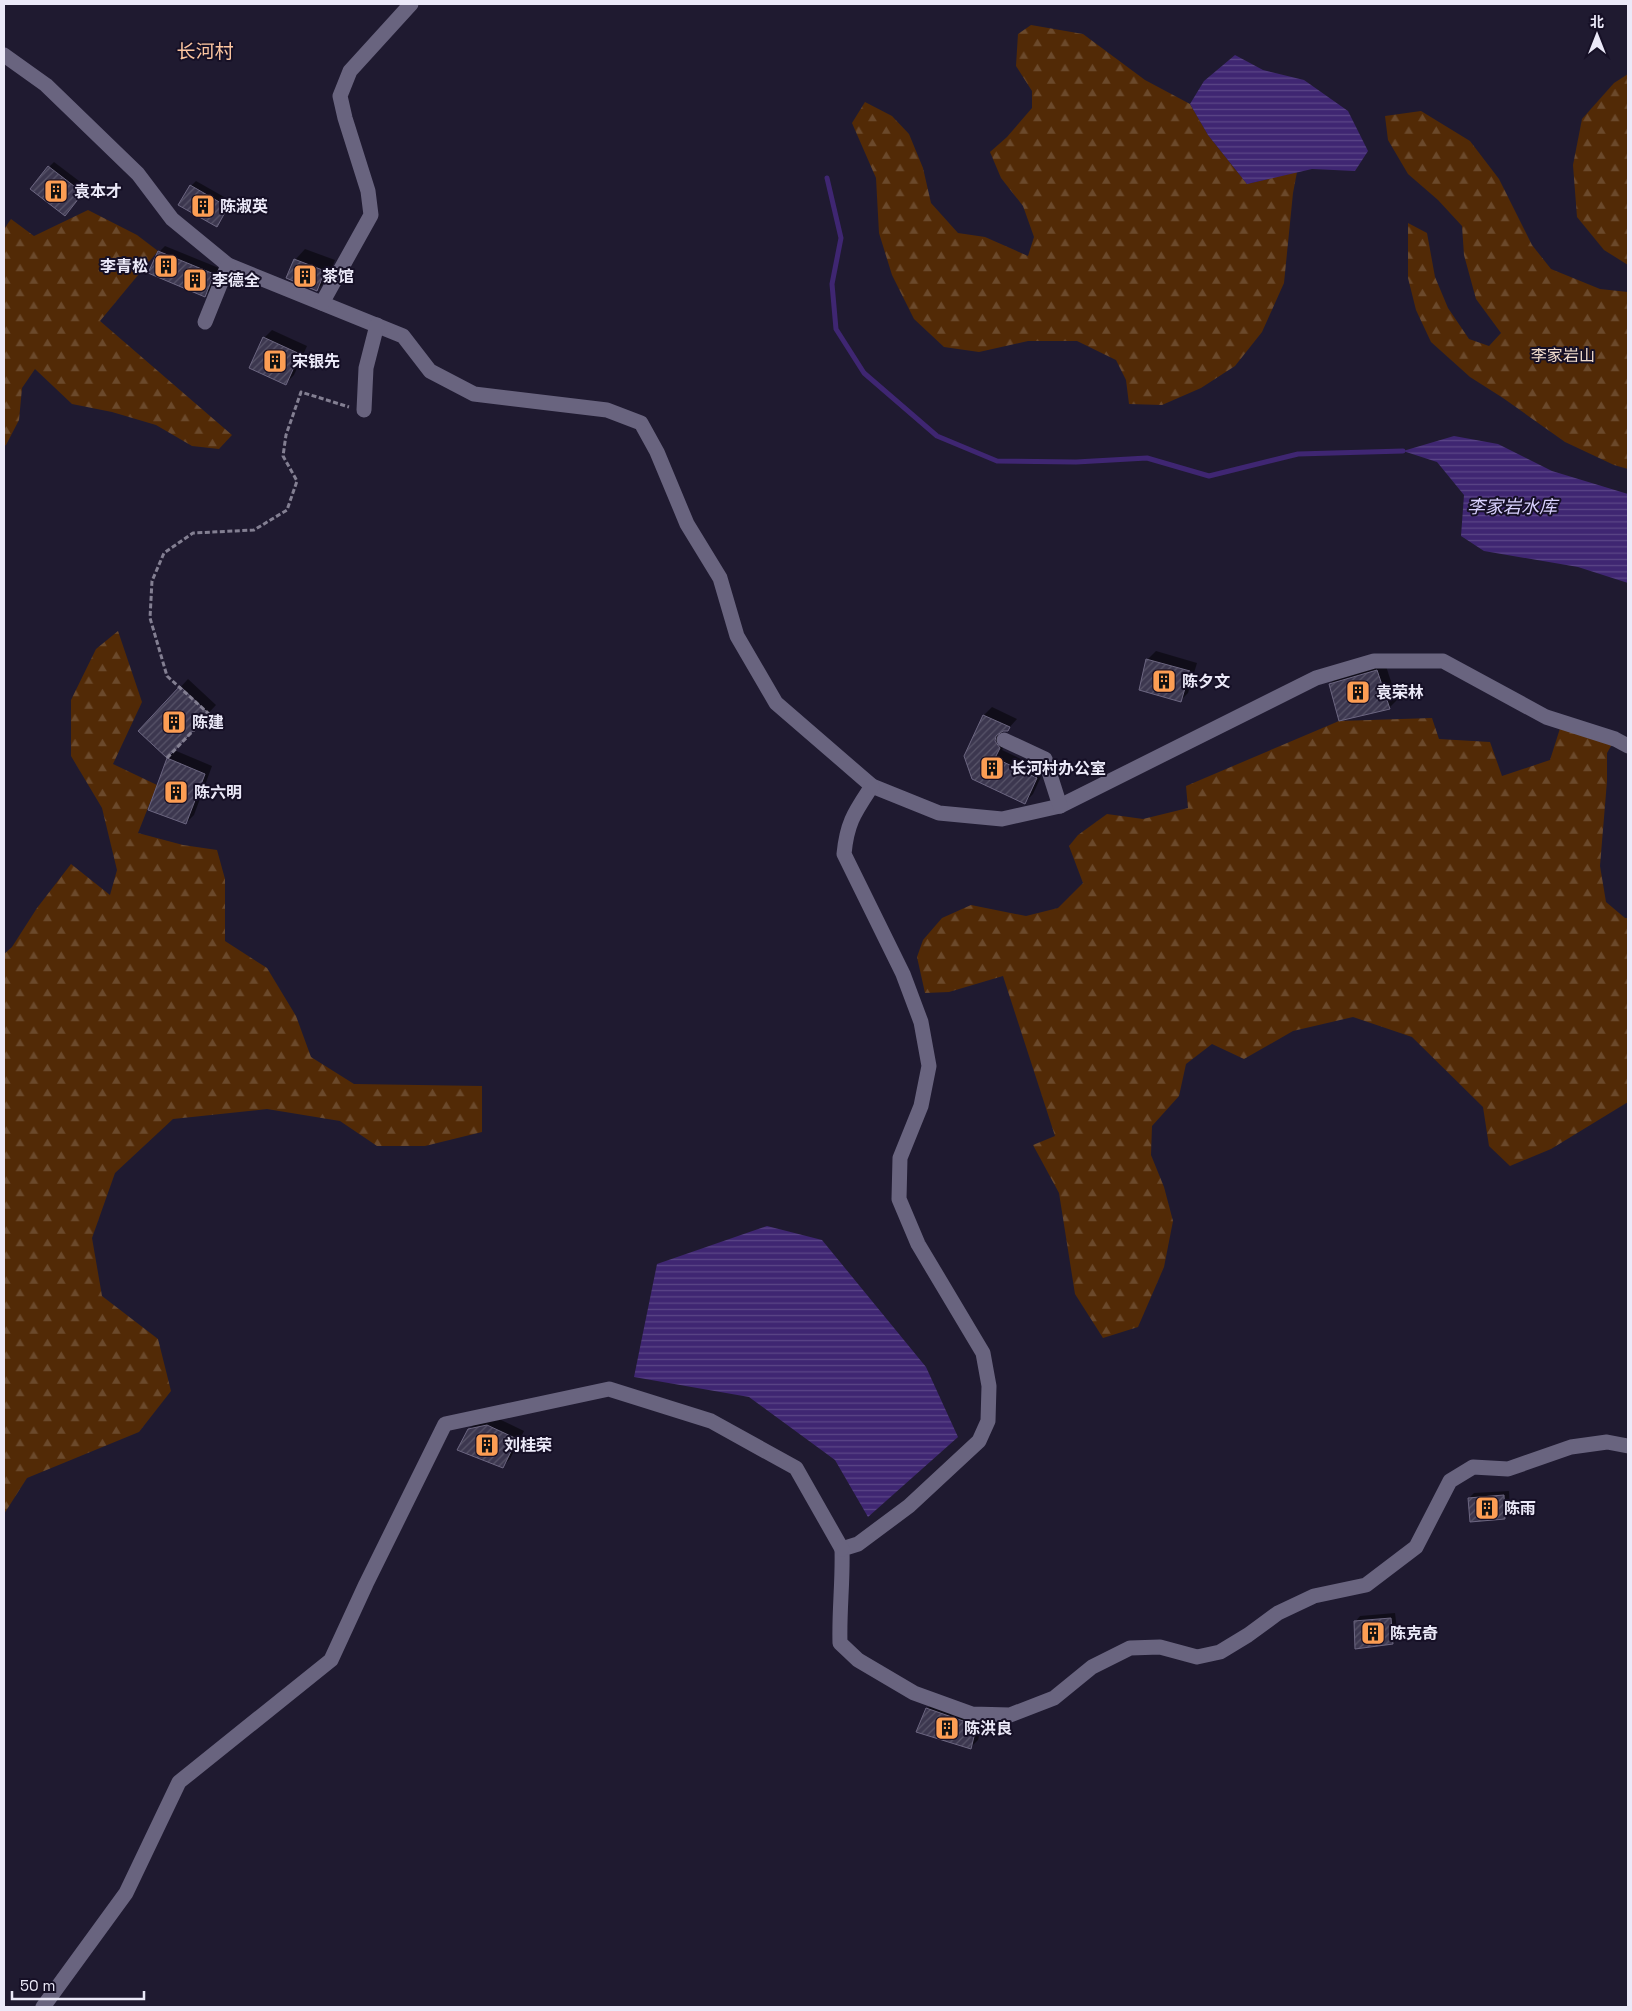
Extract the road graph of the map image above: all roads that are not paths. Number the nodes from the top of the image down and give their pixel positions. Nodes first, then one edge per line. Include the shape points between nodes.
1 (411, 4) edge
2 (4, 55) edge
3 (228, 265) junction
4 (322, 303) junction
5 (205, 322) dead end
6 (377, 325) junction
7 (364, 410) road end
8 (1004, 740) dead end
9 (1628, 746) edge
10 (872, 786) junction
11 (1060, 806) junction
12 (1628, 1446) edge
13 (842, 1549) junction
14 (43, 2007) edge

1 - 4 street via 350,71 340,96 368,191 371,215
2 - 3 street via 52,90 138,174 172,220
3 - 4 street
3 - 5 street
4 - 6 street
6 - 7 street via 366,368
6 - 10 street via 403,336 430,371 474,394 607,410 641,423 657,452 687,524 720,578 737,636 776,703
8 - 11 street via 1045,759
9 - 11 street via 1546,718 1443,661 1374,662 1316,678
10 - 11 street via 948,814 1002,819
10 - 13 street via 851,817 844,854 903,974 921,1022 930,1066 921,1106 900,1158 899,1199 918,1244 983,1353 989,1386 988,1421 980,1441 909,1506 858,1544
12 - 13 street via 1607,1442 1570,1446 1508,1469 1473,1467 1450,1481 1416,1547 1366,1584 1314,1596 1284,1610 1220,1652 1198,1657 1160,1647 1130,1648 1092,1667 1054,1698 1010,1715 972,1714 914,1694 858,1660 840,1642
13 - 14 street via 796,1468 710,1421 609,1389 445,1424 331,1660 180,1782 126,1893

